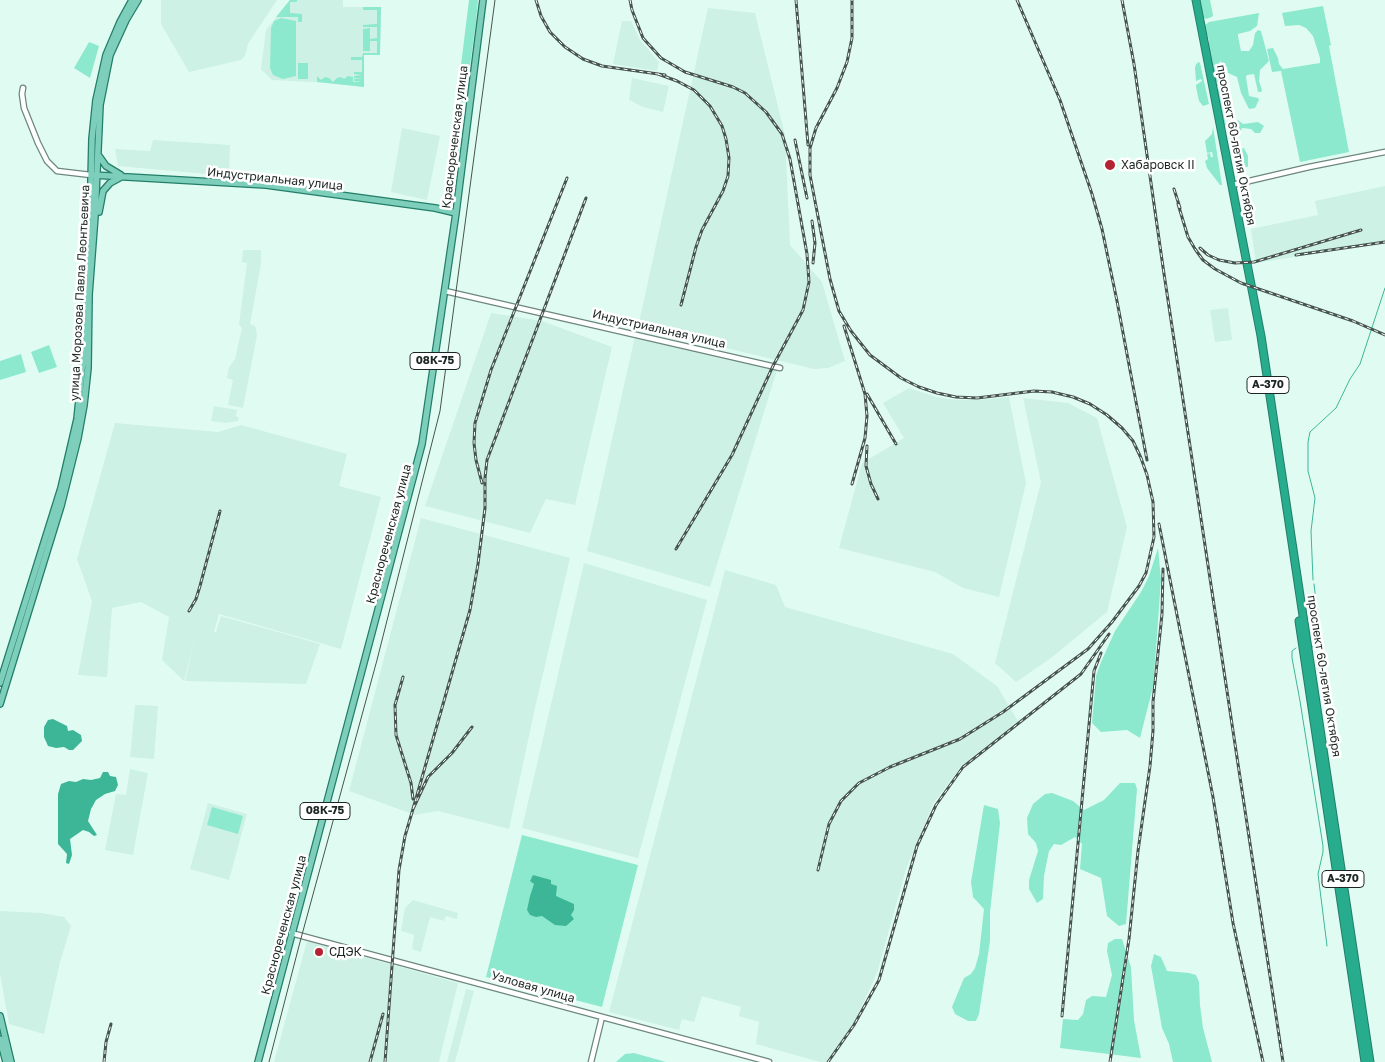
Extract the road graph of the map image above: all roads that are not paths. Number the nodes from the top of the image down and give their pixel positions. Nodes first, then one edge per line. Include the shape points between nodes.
1 (132, 0) edge
2 (138, 0) edge
3 (483, 0) edge
4 (1196, 0) edge
5 (23, 88) dead end
6 (98, 141) junction
7 (1385, 152) edge
8 (94, 175) junction
9 (123, 176) junction
10 (1232, 185) junction
11 (456, 213) junction
12 (94, 234) junction
13 (445, 291) junction
14 (1253, 294) junction
15 (780, 368) dead end
16 (0, 684) edge
17 (0, 704) edge
18 (292, 933) junction
19 (0, 1016) edge
20 (602, 1017) junction
21 (0, 1039) edge
22 (6, 1062) edge
23 (11, 1062) edge
24 (258, 1062) edge
25 (591, 1062) edge
26 (769, 1062) edge
27 (1365, 1062) edge
28 (1370, 1062) edge

1 - 8 main road, улица Морозова Павла Леонтьевича via 115,32 101,72 95,106
2 - 6 main road, улица Морозова Павла Леонтьевича via 110,55 100,104
3 - 11 main road, Краснореченская улица
4 - 10 highway, проспект 60-летия Октября / А-370
5 - 8 street via 24,108 47,161 57,170
6 - 8 main road, улица Морозова Павла Леонтьевича
6 - 9 main road via 101,161
7 - 10 street
8 - 9 main road, Индустриальная улица
8 - 12 main road, улица Морозова Павла Леонтьевича
8 - 16 main road, улица Морозова Павла Леонтьевича via 77,419 65,475
9 - 11 main road, Индустриальная улица via 266,185
9 - 12 main road via 103,190
10 - 14 highway, проспект 60-летия Октября / А-370
11 - 13 main road, Краснореченская улица / 08К-75
12 - 17 main road, улица Морозова Павла Леонтьевича via 88,371 83,410 70,473
13 - 15 street, Индустриальная улица
13 - 18 main road, Краснореченская улица / 08К-75 via 419,460
14 - 27 highway, проспект 60-летия Октября / А-370
14 - 28 highway, проспект 60-летия Октября / А-370
18 - 20 street, Узловая улица
18 - 24 main road, Краснореченская улица / 08К-75
19 - 23 main road
20 - 25 street
20 - 26 street, Узловая улица
21 - 22 main road

